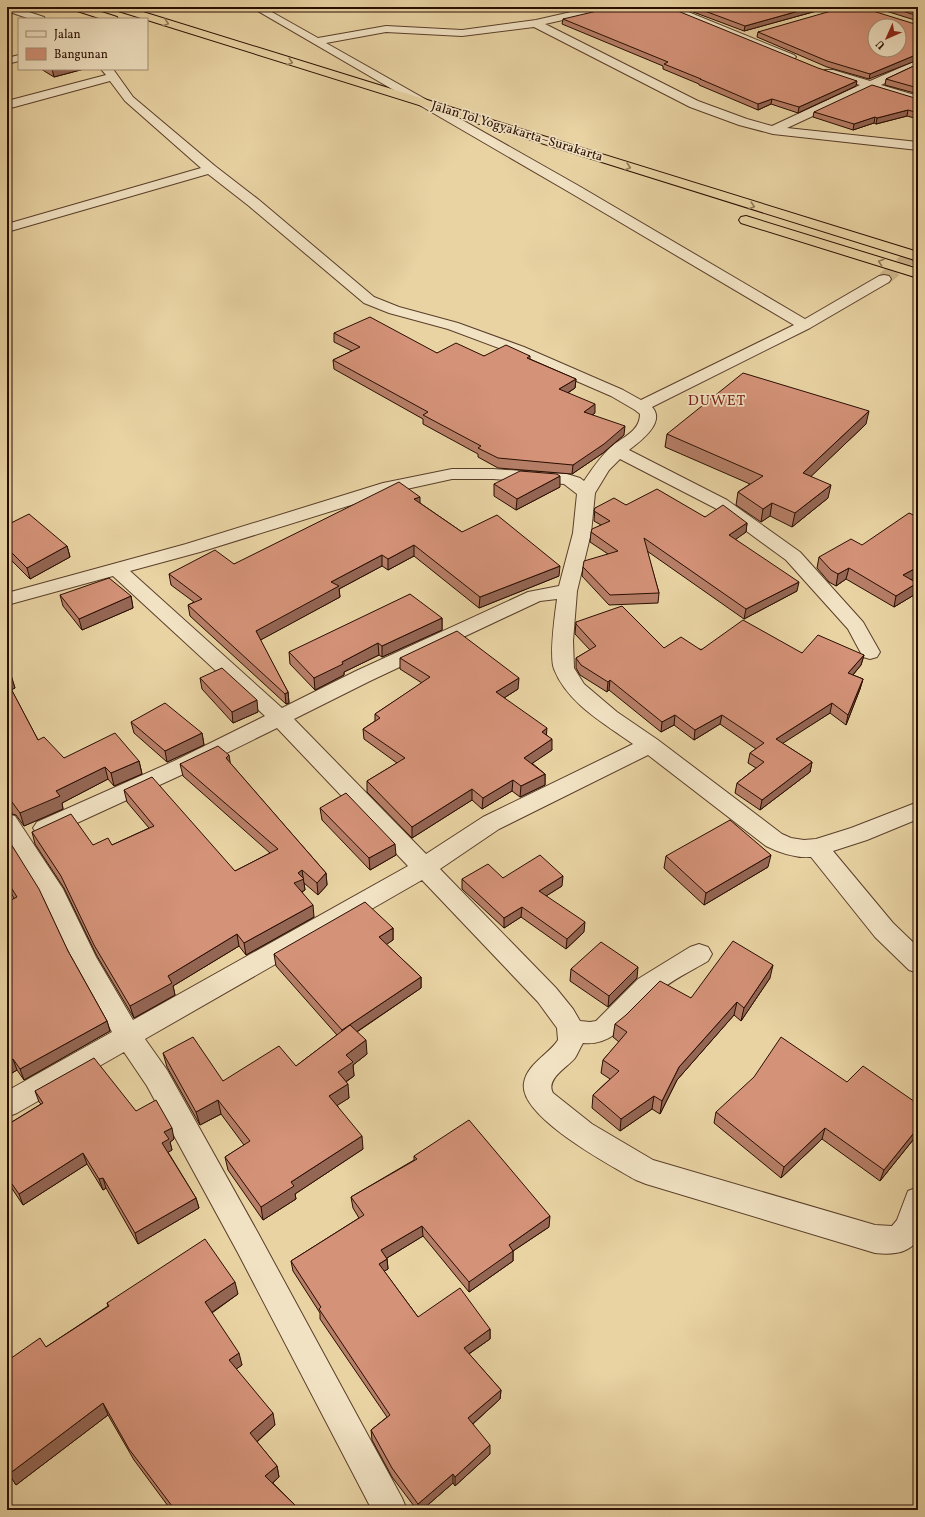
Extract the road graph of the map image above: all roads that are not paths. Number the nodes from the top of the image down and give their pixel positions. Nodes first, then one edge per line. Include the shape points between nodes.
1 (75, 7) edge
2 (116, 7) edge
3 (256, 7) edge
4 (608, 7) edge
5 (666, 7) edge
6 (7, 8) edge
7 (592, 8) edge
8 (37, 18) edge
9 (110, 18) edge
10 (538, 22) junction
11 (758, 32) edge
12 (744, 36) junction
13 (318, 41) junction
14 (18, 58) edge
15 (7, 61) edge
16 (800, 62) edge
17 (918, 63) edge
18 (822, 70) edge
19 (110, 73) edge
20 (870, 86) junction
21 (918, 100) edge
22 (7, 105) edge
23 (427, 118) dead end
24 (773, 130) junction
25 (918, 146) edge
26 (532, 152) dead end
27 (210, 169) junction
28 (737, 217) dead end
29 (7, 228) edge
30 (918, 257) edge
31 (918, 274) edge
32 (884, 279) tunnel mouth
33 (805, 324) junction
34 (641, 406) junction
35 (618, 450) junction
36 (603, 466) junction
37 (567, 479) junction
38 (586, 493) junction
39 (118, 570) junction
40 (567, 591) junction
41 (7, 599) edge
42 (870, 652) dead end
43 (279, 717) junction
44 (650, 745) junction
45 (918, 810) edge
46 (13, 831) edge
47 (817, 848) junction
48 (423, 868) junction
49 (699, 954) dead end
50 (918, 962) edge
51 (571, 1031) junction
52 (128, 1036) junction
53 (7, 1105) edge
54 (918, 1200) edge
55 (390, 1510) edge

1 - 9 highway
2 -> 30 highway, Jalan Tol Yogyakarta–Surakarta
3 - 13 street
4 - 7 street
5 - 12 street
6 - 8 street
7 - 10 street
10 - 13 street via 462,33 386,29
10 - 24 street via 540,27 694,104
11 - 12 street
12 - 16 street
13 - 33 street
14 - 15 street
17 - 20 street
18 - 20 street
19 - 22 street
19 - 27 street via 128,99
20 - 21 street
20 - 24 street
23 - 26 highway, Jalan Tol Yogyakarta–Surakarta
24 - 25 street
27 - 29 street
27 - 34 street via 376,304 452,326 518,350
31 -> 28 highway
32 - 33 street
33 - 34 street
34 - 35 street via 648,413 648,421 636,437
35 - 36 street
35 - 42 street via 721,504 793,556 856,626
36 - 37 street
36 - 38 street
37 - 38 street
37 - 39 street via 452,474 415,481
38 - 40 street via 582,533
39 - 41 street
39 - 43 street
40 - 43 street via 535,596
40 - 44 street via 563,641 564,668 576,689 609,717
43 - 46 street via 182,766
43 - 48 street
44 - 47 street via 774,840 804,849
44 - 48 street via 491,823
45 - 47 street
46 - 52 street via 54,895 86,961
47 - 50 street via 884,930
48 - 51 street via 546,995
48 - 52 street
49 - 51 street via 647,986 604,1028 590,1033
51 - 54 street via 567,1047 540,1076 535,1086 537,1095 582,1133 646,1170 889,1242 906,1233
52 - 53 street
52 - 55 street via 157,1078

